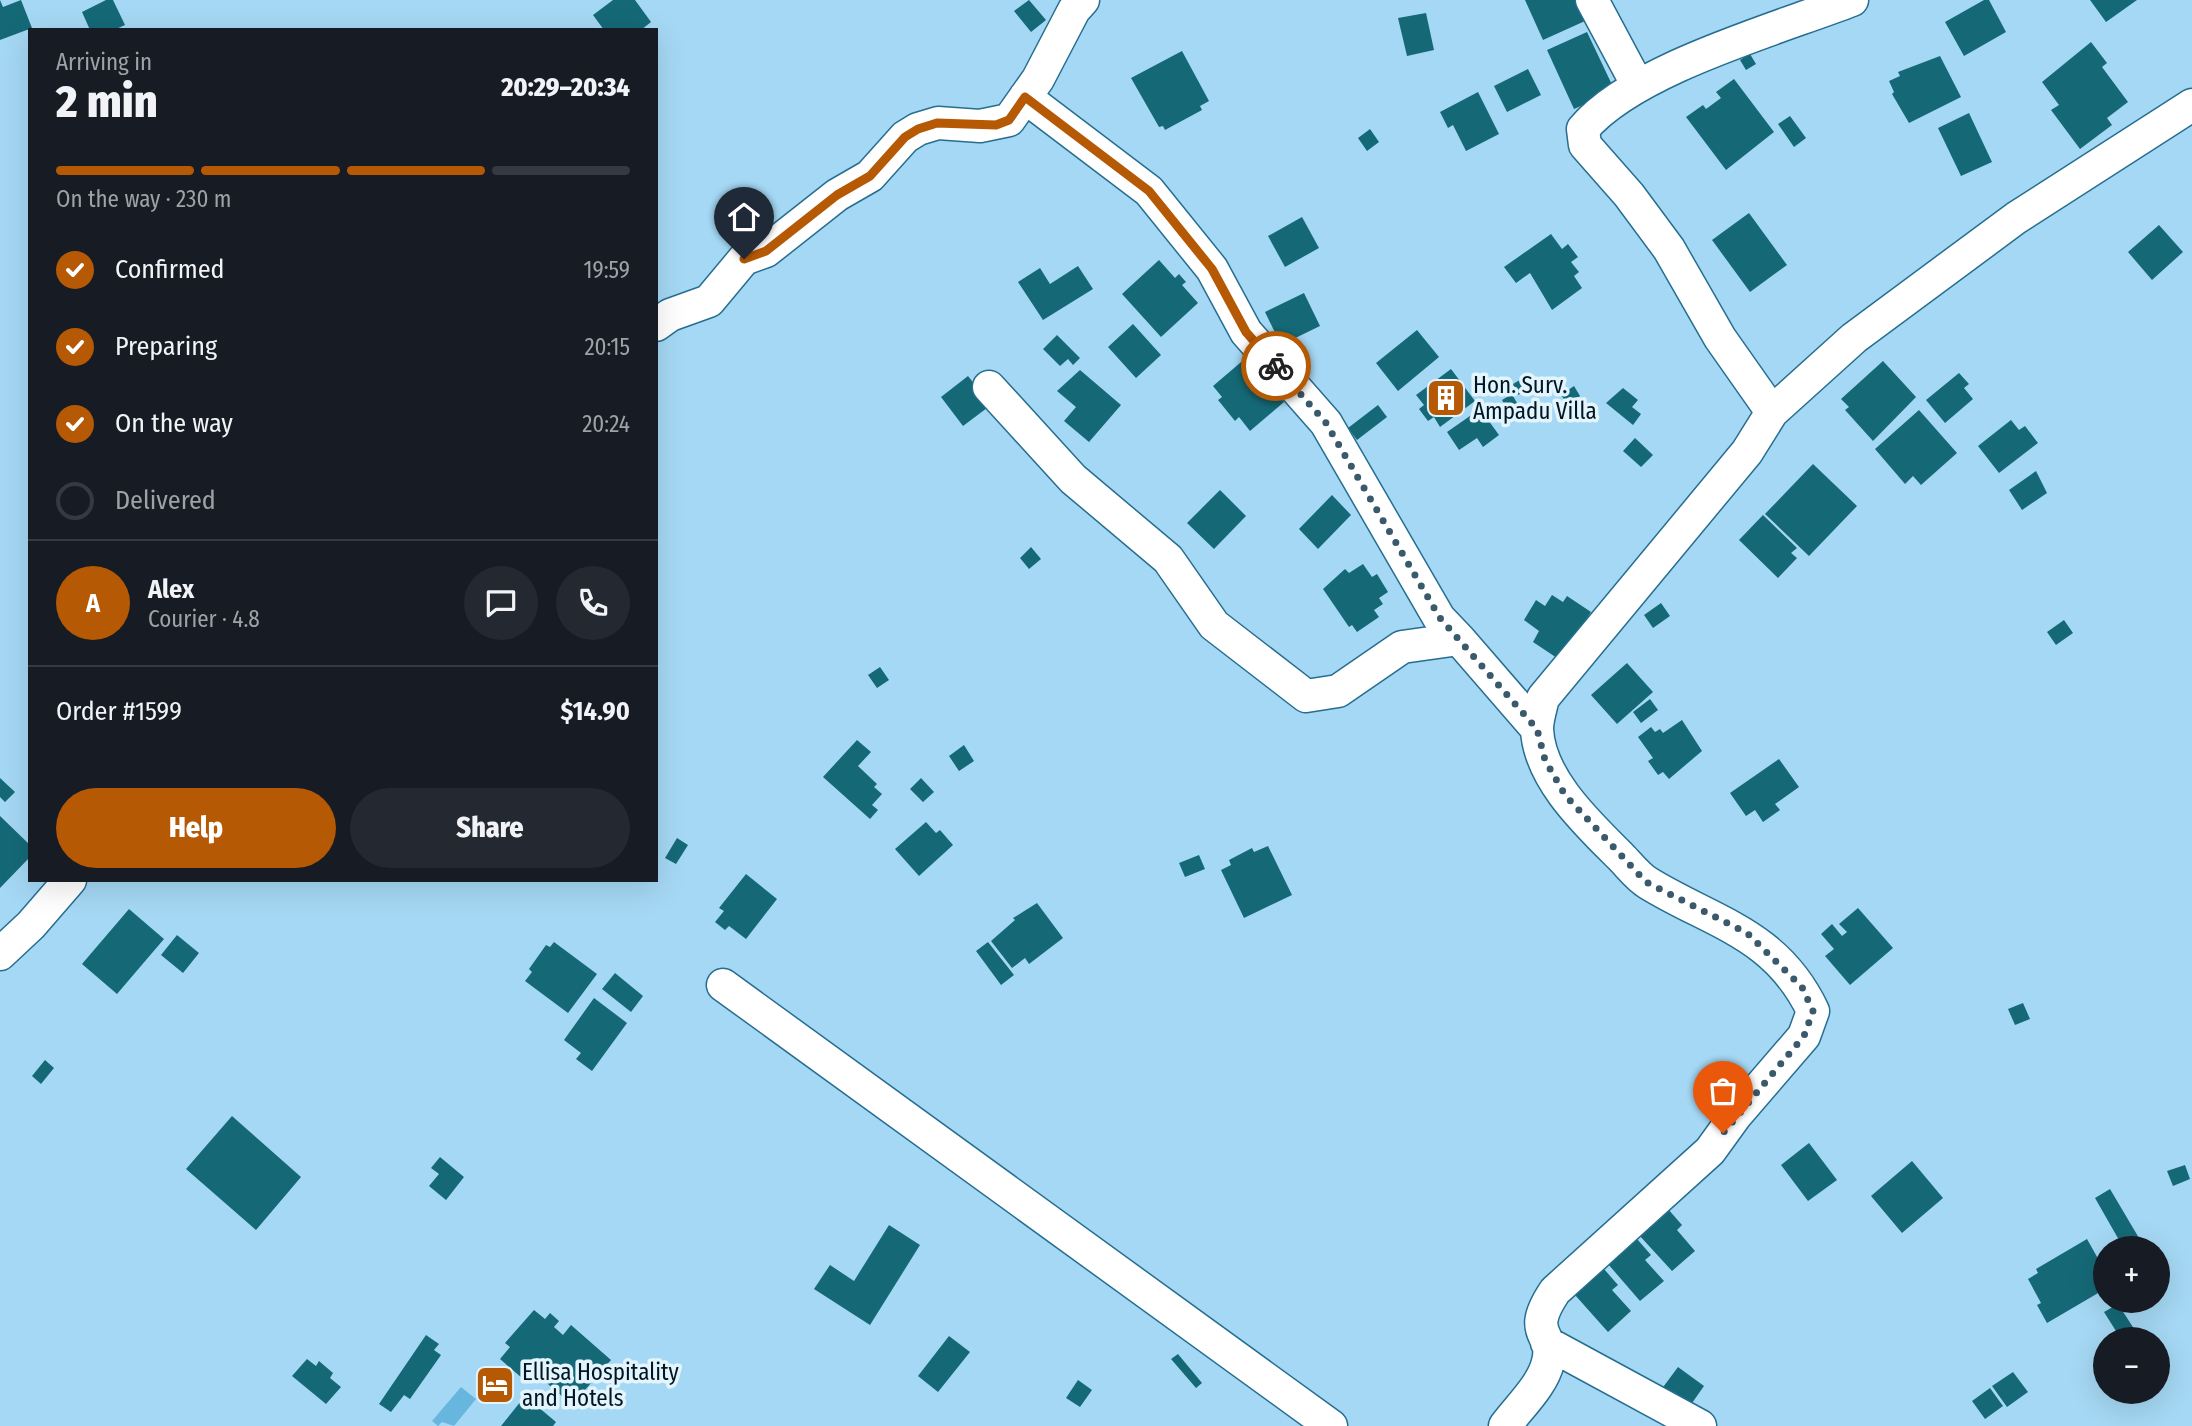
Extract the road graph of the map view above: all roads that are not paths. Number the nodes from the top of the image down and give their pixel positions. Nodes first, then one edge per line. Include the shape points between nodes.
1 (1083, 0) edge
2 (1592, 0) edge
3 (1852, 0) edge
4 (1638, 86) junction
5 (1025, 97) junction
6 (2192, 105) edge
7 (658, 324) edge
8 (989, 387) dead end
9 (1772, 412) junction
10 (1459, 639) junction
11 (1537, 729) junction
12 (68, 882) edge
13 (0, 954) edge
14 (723, 985) dead end
15 (1547, 1343) junction
16 (1331, 1426) edge
17 (1505, 1426) edge
18 (1700, 1426) edge

1 - 5 street
2 - 4 street
3 - 4 street via 1673,68
4 - 9 street via 1598,110 1583,129 1585,145 1670,249 1720,338
5 - 7 street via 1009,120 996,125 937,123 905,137 870,176 837,195 766,251 744,259 709,301
5 - 10 street via 1149,191 1212,269 1246,332 1326,423 1440,618
6 - 9 street via 2016,218 1854,338
8 - 10 street via 1073,479 1168,559 1214,625 1306,696 1338,691 1402,647
9 - 11 street via 1747,452 1543,698
10 - 11 street
11 - 15 street via 1545,760 1565,795 1601,837 1646,882 1747,933 1802,987 1813,1011 1804,1036 1710,1151 1555,1291 1541,1313 1540,1331
12 - 13 street
14 - 16 street
15 - 17 street via 1549,1361 1542,1377
15 - 18 street

